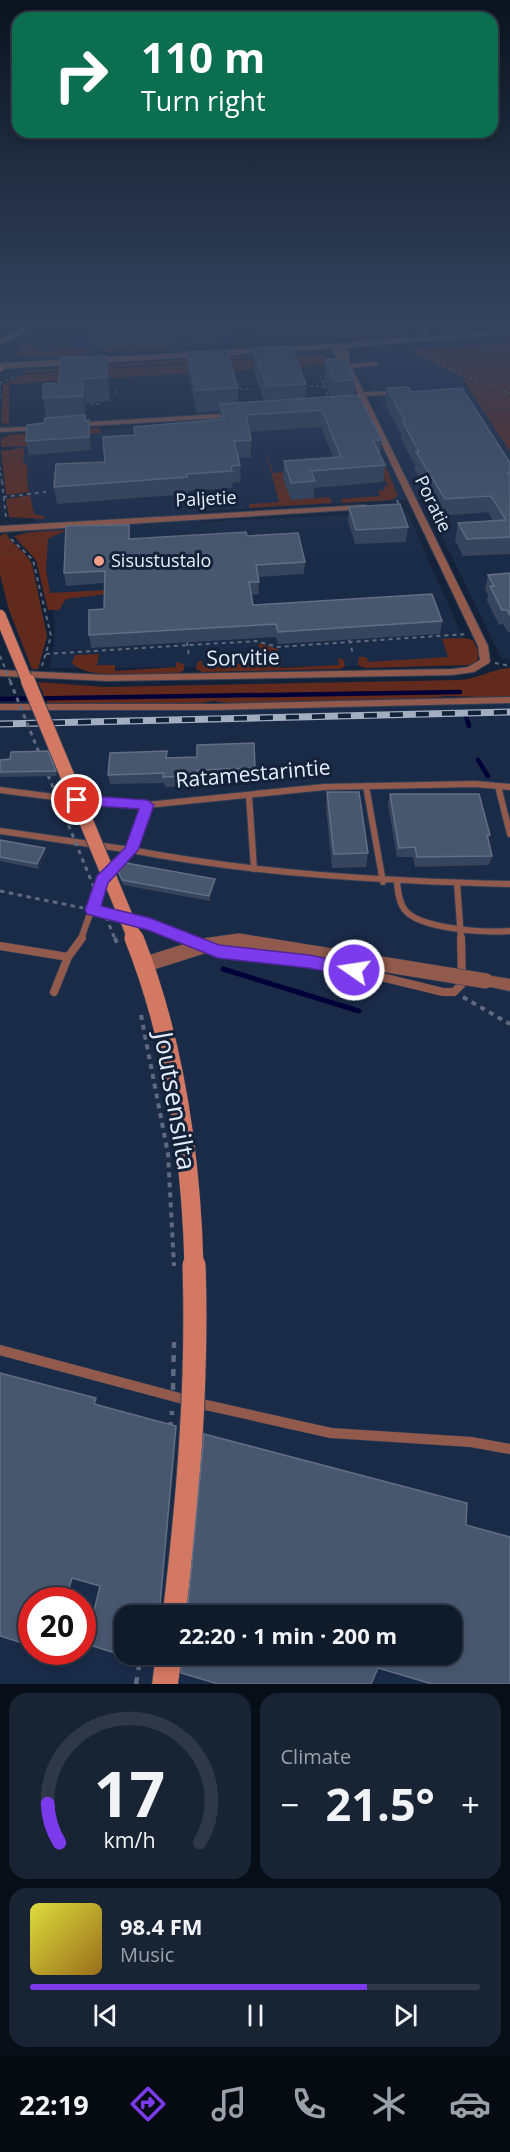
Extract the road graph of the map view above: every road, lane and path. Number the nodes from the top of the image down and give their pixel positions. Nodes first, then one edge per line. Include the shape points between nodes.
1 (76, 404) edge
2 (99, 404) dead end
3 (367, 406) joint
4 (356, 407) edge
5 (243, 414) edge
6 (65, 426) edge
7 (54, 427) edge
8 (0, 430) edge
9 (0, 467) edge
10 (46, 492) dead end
11 (3, 497) junction
12 (397, 500) dead end
13 (369, 507) edge
14 (408, 507) junction
15 (4, 511) junction
16 (0, 512) edge
17 (4, 526) edge
18 (10, 535) dead end
19 (0, 615) edge
20 (477, 634) junction
21 (349, 641) junction
22 (188, 644) junction
23 (46, 654) junction
24 (352, 654) dead end
25 (0, 656) edge
26 (189, 657) dead end
27 (485, 661) joint
28 (0, 673) edge
29 (40, 673) junction
30 (510, 700) edge
31 (0, 707) edge
32 (366, 786) junction
33 (498, 786) junction
34 (510, 787) edge
35 (0, 790) edge
36 (249, 796) junction
37 (147, 805) junction
38 (507, 809) edge
39 (510, 830) edge
40 (0, 831) edge
41 (131, 850) junction
42 (254, 868) junction
43 (383, 882) junction
44 (397, 883) junction
45 (456, 883) junction
46 (510, 884) edge
47 (0, 891) edge
48 (93, 910) junction
49 (459, 928) junction
50 (510, 931) edge
51 (0, 946) edge
52 (119, 948) dead end
53 (68, 957) junction
54 (144, 965) junction
55 (510, 985) edge
56 (54, 992) dead end
57 (454, 992) junction
58 (139, 1006) dead end
59 (510, 1024) edge
60 (174, 1275) dead end
61 (174, 1331) dead end
62 (0, 1350) edge
63 (172, 1397) dead end
64 (172, 1408) dead end
65 (170, 1430) edge
66 (510, 1449) edge
67 (175, 1605) edge
68 (139, 1665) edge
69 (168, 1665) edge
70 (136, 1684) edge
71 (165, 1684) edge

1 - 2 path
3 - 4 street
3 - 14 street, Poratie
5 - 6 street
7 - 8 street
9 - 11 path
10 - 11 path
11 - 15 path
12 - 14 path
13 - 17 street, Paljetie
14 - 20 street, Poratie
15 - 16 path
15 - 17 path
18 - 23 path via 33,560 51,636
19 - 54 main road, Joutsensilta, bridge
20 - 21 path
20 - 27 street, Poratie
21 - 22 path via 277,647 256,640
21 - 24 path
22 - 23 path
22 - 26 path
23 - 29 path
25 - 52 path, bridge
27 - 29 street, Sorvitie via 470,670 452,672 108,678
28 - 29 street, Sorvitie
30 - 31 lane via 221,708
32 - 33 lane, Ratamestarintie
32 - 36 lane, Ratamestarintie
32 - 43 lane
33 - 34 lane, Ratamestarintie
33 - 38 lane
35 - 37 lane, Ratamestarintie
36 - 37 lane, Ratamestarintie
36 - 42 lane
37 - 41 lane
38 - 39 lane
40 - 41 lane
41 - 42 lane via 184,861
41 - 48 lane via 102,880
42 - 43 lane
43 - 44 lane
44 - 45 lane
44 - 49 lane via 407,914
45 - 46 lane
45 - 49 lane
47 - 48 path
48 - 53 lane via 85,933
48 - 57 lane via 150,924 218,952 309,961
49 - 50 lane
49 - 57 lane via 462,984
51 - 53 lane
53 - 56 lane
54 - 55 street, bridge via 200,946 239,941
54 - 67 main road, Joutsensilta, bridge via 172,1066 195,1240 195,1410
57 - 59 path
58 - 60 path, bridge via 168,1154
61 - 63 path, bridge
62 - 66 lane via 305,1429
64 - 65 path, bridge
68 - 70 path
69 - 71 main road

